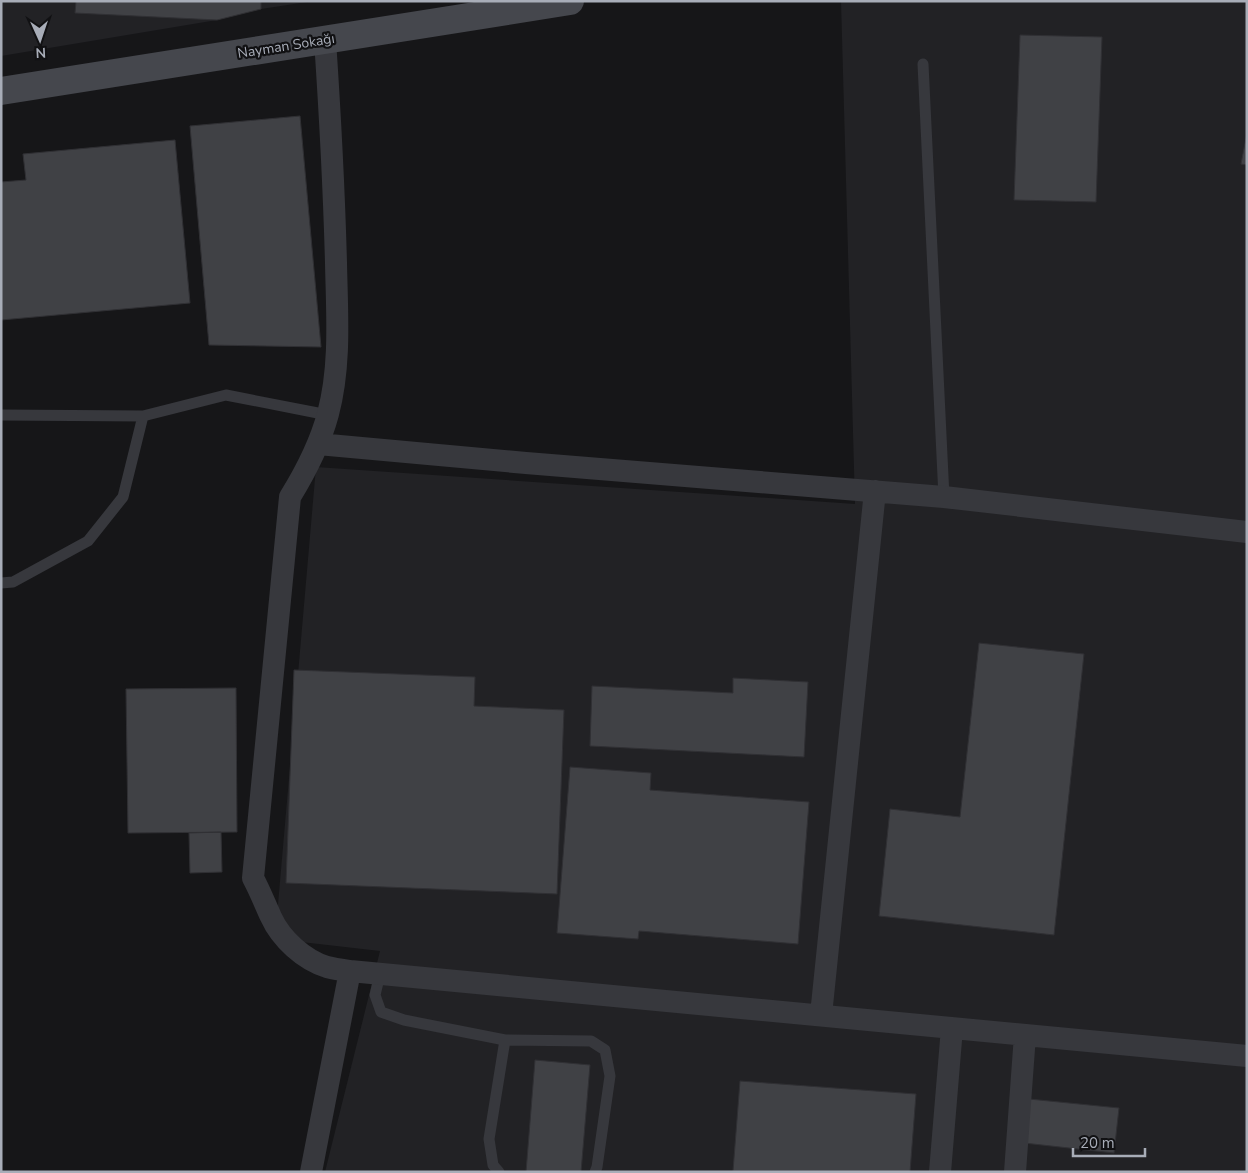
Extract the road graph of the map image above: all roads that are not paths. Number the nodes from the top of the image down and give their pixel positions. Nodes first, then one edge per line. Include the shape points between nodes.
1 (570, 1) edge
2 (325, 40) junction
3 (923, 64) dead end
4 (1, 91) edge
5 (1, 415) edge
6 (328, 415) junction
7 (143, 416) junction
8 (318, 444) junction
9 (875, 491) junction
10 (944, 497) junction
11 (1247, 532) edge
12 (1, 583) edge
13 (350, 972) junction
14 (380, 974) junction
15 (822, 1015) junction
16 (952, 1028) junction
17 (1025, 1035) junction
18 (505, 1040) junction
19 (1247, 1056) edge
20 (311, 1172) edge
21 (498, 1172) edge
22 (595, 1172) edge
23 (940, 1172) edge
24 (1016, 1172) edge

1 - 2 street, Nayman Sokağı
2 - 4 street, Nayman Sokağı
2 - 6 street via 338,352
3 - 10 lane
5 - 7 lane
6 - 7 lane via 226,396
6 - 8 street
7 - 12 lane via 122,496 88,541 13,582
8 - 9 street
8 - 13 street via 290,497 253,878 271,918 294,947 326,967
9 - 10 street
9 - 15 street
10 - 11 street
13 - 14 street
13 - 20 street
14 - 15 street
14 - 18 lane via 375,995 381,1012 404,1020
15 - 16 street
16 - 17 street
16 - 23 street
17 - 19 street
17 - 24 street
18 - 21 lane via 489,1139 493,1165
18 - 22 lane via 591,1041 606,1050 610,1076

